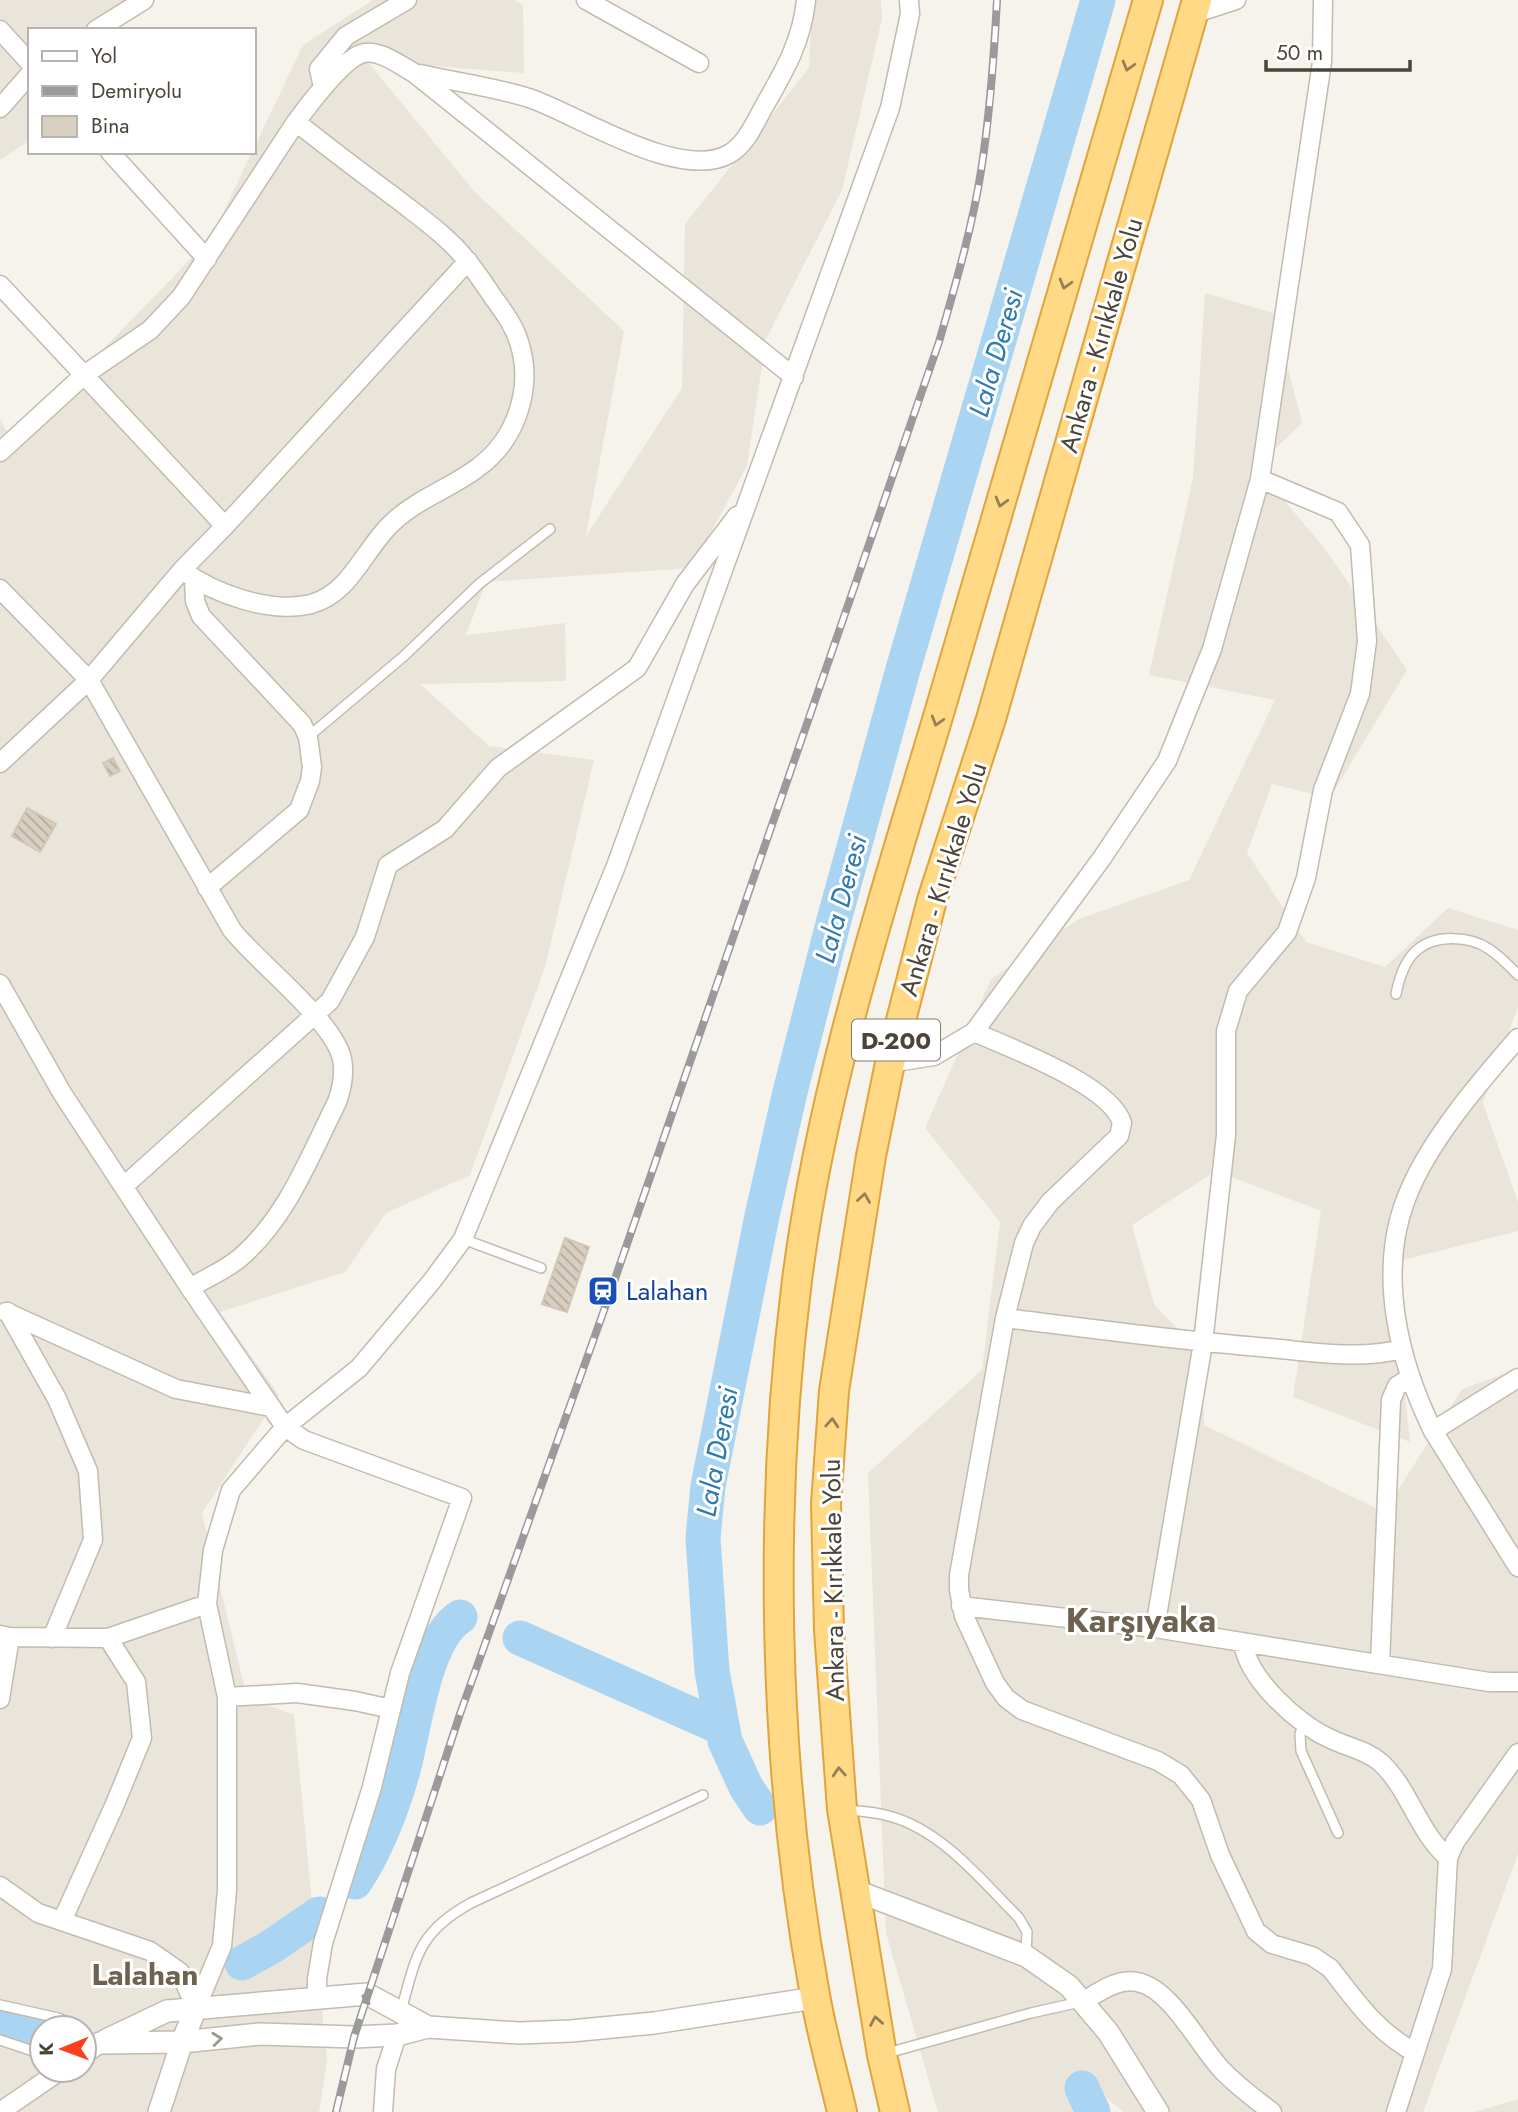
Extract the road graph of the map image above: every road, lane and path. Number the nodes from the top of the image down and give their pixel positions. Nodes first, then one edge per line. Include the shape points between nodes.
1 (144, 0) edge
2 (407, 0) edge
3 (586, 0) edge
4 (806, 0) edge
5 (909, 0) edge
6 (1147, 0) edge
7 (1236, 0) edge
8 (1323, 0) edge
9 (1195, 7) edge
10 (99, 28) edge
11 (0, 30) edge
12 (28, 61) edge
13 (699, 63) dead end
14 (414, 72) junction
15 (28, 76) edge
16 (323, 87) junction
17 (0, 108) edge
18 (296, 122) junction
19 (112, 154) edge
20 (206, 259) junction
21 (468, 261) junction
22 (0, 285) edge
23 (84, 375) junction
24 (794, 377) junction
25 (0, 452) edge
26 (1259, 479) junction
27 (748, 502) junction
28 (225, 526) junction
29 (550, 529) dead end
30 (188, 574) junction
31 (0, 589) edge
32 (89, 680) junction
33 (308, 737) junction
34 (0, 763) edge
35 (207, 888) junction
36 (1518, 975) edge
37 (0, 984) edge
38 (1396, 993) dead end
39 (315, 1015) junction
40 (974, 1032) junction
41 (1518, 1038) edge
42 (890, 1063) junction
43 (124, 1186) junction
44 (463, 1239) junction
45 (541, 1268) dead end
46 (190, 1288) junction
47 (4, 1311) edge
48 (1005, 1318) junction
49 (1203, 1343) junction
50 (1402, 1349) junction
51 (1410, 1378) junction
52 (1518, 1378) edge
53 (271, 1407) junction
54 (285, 1427) junction
55 (1433, 1431) junction
56 (1518, 1567) edge
57 (207, 1604) junction
58 (961, 1606) junction
59 (1155, 1628) junction
60 (5, 1636) edge
61 (52, 1637) junction
62 (108, 1638) junction
63 (1243, 1642) junction
64 (1380, 1664) junction
65 (1518, 1682) edge
66 (227, 1697) junction
67 (0, 1699) edge
68 (391, 1709) junction
69 (1304, 1724) junction
70 (1518, 1753) edge
71 (703, 1795) dead end
72 (842, 1809) junction
73 (1338, 1833) dead end
74 (1448, 1858) junction
75 (0, 1886) edge
76 (853, 1890) junction
77 (62, 1921) junction
78 (1026, 1956) junction
79 (317, 1997) junction
80 (815, 1998) junction
81 (1082, 2002) junction
82 (0, 2005) edge
83 (196, 2008) junction
84 (401, 2011) junction
85 (40, 2014) edge
86 (428, 2027) junction
87 (98, 2035) edge
88 (397, 2035) junction
89 (98, 2039) edge
90 (0, 2040) edge
91 (182, 2042) junction
92 (28, 2049) edge
93 (1414, 2052) junction
94 (882, 2055) junction
95 (41, 2084) edge
96 (0, 2112) edge
97 (159, 2112) edge
98 (383, 2112) edge
99 (842, 2112) edge
100 (895, 2112) edge
101 (1158, 2112) edge
102 (1272, 2112) edge
103 (1396, 2112) edge

1 - 10 street
2 - 16 street via 346,36 319,69
3 - 13 street
4 - 14 street via 801,34 791,57 742,143 728,155 711,159 688,161 614,137 529,98
5 - 24 street via 890,108
6 -> 80 highway, Ankara - Kırıkkale Yolu / D-200 via 889,876 819,1150 797,1276 780,1506 780,1628 785,1745
7 - 9 street
8 - 26 street via 1322,62
9 - 42 highway, Ankara - Kırıkkale Yolu / D-200 via 991,719 932,900
11 - 12 street
14 - 16 street via 381,55 363,53
14 - 24 street
15 - 17 street
16 - 18 street
18 - 20 street
18 - 21 street via 435,229
19 - 20 street
20 - 23 street via 181,297 149,330
21 - 28 street
21 - 30 street via 513,326 524,367 519,414 491,457 394,521 352,577 335,593 312,604 284,606 237,598
22 - 23 street
23 - 25 street
23 - 28 street
24 - 27 street
26 - 40 street via 1212,649 1167,761
26 - 49 street via 1338,512 1360,545 1367,641 1360,694 1323,790 1295,910 1287,932 1238,991 1226,1031 1226,1135
27 - 39 street via 685,584 637,668 498,768 445,829 388,865 365,937 330,1001
27 - 44 street via 616,866
28 - 30 street
29 - 33 lane via 479,584 404,656
30 - 32 street
30 - 33 street via 201,616 302,724
31 - 32 street
32 - 34 street
32 - 35 street
33 - 35 street via 311,774 299,810
35 - 39 street via 247,949
36 - 38 lane via 1478,943 1441,940 1417,950
37 - 43 street via 62,1093
39 - 43 street
39 - 46 street via 342,1058 337,1102 275,1220 239,1259
40 - 42 street via 934,1056
40 - 48 street via 1077,1078 1115,1110 1122,1123 1119,1136 1050,1202 1032,1226
41 - 50 street via 1483,1078 1424,1161 1405,1200 1393,1271
72 -> 42 highway, Ankara - Kırıkkale Yolu / D-200 via 829,1630 826,1504 836,1378
43 - 46 street
44 - 45 lane
44 - 54 street via 359,1368
46 - 53 street
47 - 53 street via 176,1389
47 - 61 street via 57,1399 88,1471 93,1540
48 - 49 street
48 - 58 street via 958,1575
49 - 50 street via 1351,1355
49 - 59 street
50 - 51 street
51 - 55 street
51 - 64 street via 1397,1387 1391,1400
52 - 55 street
53 - 54 street
54 - 57 street via 231,1490 213,1550
54 - 68 street via 304,1440 463,1498 411,1638
55 - 56 street
57 - 62 street
57 - 66 street
58 - 59 street
58 - 93 street via 1006,1698 1023,1710 1158,1761 1181,1775 1200,1800 1256,1931 1272,1944 1301,1952 1330,1968 1374,2024
59 - 63 street
60 - 61 street
60 - 67 street
61 - 62 street
62 - 77 street via 136,1682 142,1738
63 - 64 street
63 - 69 street via 1247,1660 1276,1699
64 - 65 street via 1489,1682
66 - 68 street via 297,1693
66 - 83 street via 227,1890 222,1946
68 - 79 street via 372,1787 323,1943
69 - 73 lane via 1301,1751
69 - 74 street via 1365,1752 1385,1767 1426,1835
70 - 74 street
71 - 84 lane via 448,1917 416,1954
72 - 76 highway, Ankara - Kırıkkale Yolu / D-200
72 - 78 lane via 891,1816 944,1846 1019,1918 1027,1932
74 - 93 street via 1442,1969
75 - 77 street via 38,1913
76 - 78 street
94 -> 76 highway, Ankara - Kırıkkale Yolu / D-200
77 - 83 street via 150,1951 180,1972
78 - 81 street via 1069,1986
79 - 83 street
84 -> 79 street via 367,1994
80 - 86 street via 571,2031 519,2034
80 - 99 highway, Ankara - Kırıkkale Yolu / D-200
81 - 94 lane
81 - 101 street via 1108,2032
81 - 102 street via 1118,1983 1148,1985 1178,2013 1223,2072
82 - 85 lane
83 - 87 street via 167,2011
83 - 91 street
84 - 86 street
86 - 88 street
91 -> 88 street via 260,2034
88 - 98 street via 386,2069
89 - 91 street
90 - 92 lane
91 - 97 street
93 - 103 street
94 - 100 highway, Ankara - Kırıkkale Yolu / D-200
95 - 96 street

